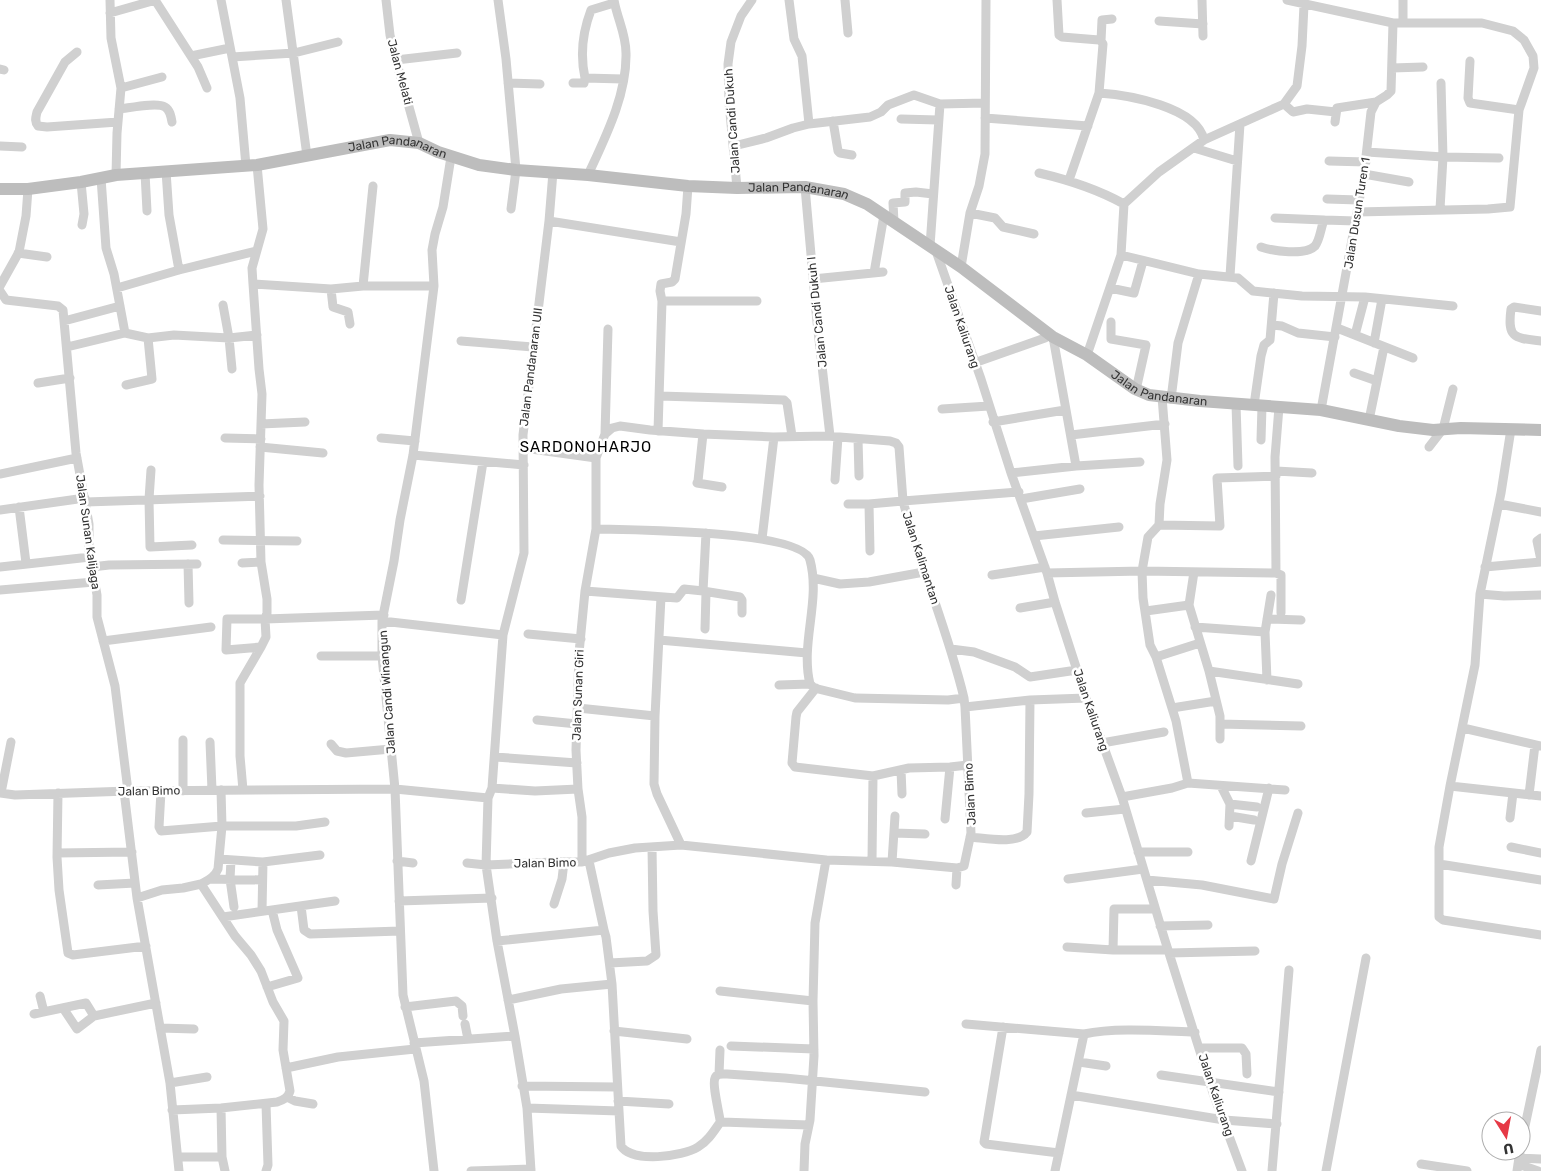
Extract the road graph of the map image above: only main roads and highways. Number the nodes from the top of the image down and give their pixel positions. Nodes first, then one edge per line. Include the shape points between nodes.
1 (0, 189) edge
2 (1541, 430) edge

1 - 2 main road, Jalan Pandanaran via 28,189 116,175 252,166 390,140 419,143 479,165 516,170 688,186 805,187 844,194 868,204 961,267 1049,338 1087,355 1148,395 1321,410 1433,430

